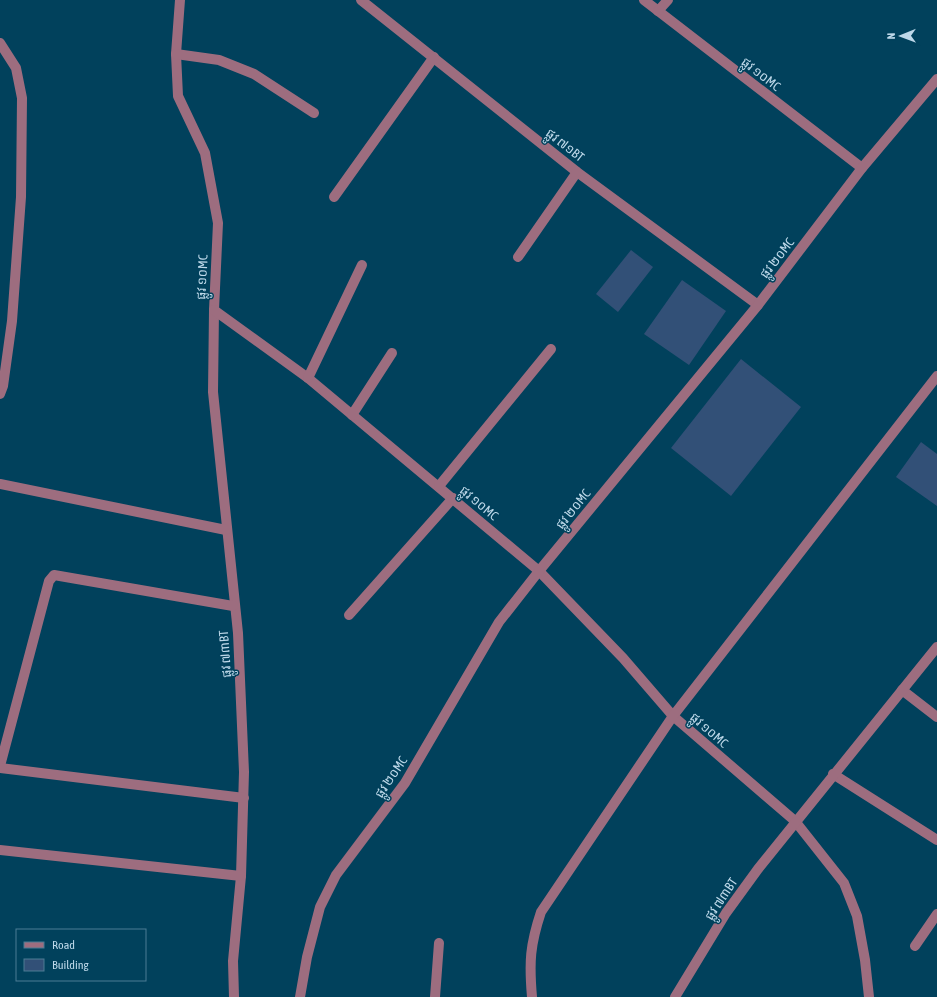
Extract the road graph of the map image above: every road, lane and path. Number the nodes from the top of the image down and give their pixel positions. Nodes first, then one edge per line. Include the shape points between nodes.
1 (180, 0) edge
2 (361, 0) edge
3 (644, 0) edge
4 (668, 0) edge
5 (658, 11) junction
6 (0, 43) edge
7 (176, 54) junction
8 (434, 57) junction
9 (937, 79) edge
10 (314, 113) dead end
11 (862, 168) junction
12 (577, 172) junction
13 (334, 197) dead end
14 (518, 257) dead end
15 (362, 265) dead end
16 (758, 305) junction
17 (214, 310) junction
18 (551, 349) dead end
19 (392, 353) dead end
20 (937, 376) edge
21 (308, 378) junction
22 (0, 394) edge
23 (352, 415) junction
24 (0, 484) edge
25 (439, 486) junction
26 (453, 498) junction
27 (226, 530) junction
28 (539, 571) junction
29 (233, 606) junction
30 (349, 616) dead end
31 (937, 647) edge
32 (902, 690) junction
33 (673, 716) junction
34 (937, 717) edge
35 (0, 767) edge
36 (834, 774) junction
37 (244, 798) junction
38 (795, 821) junction
39 (937, 840) edge
40 (0, 850) edge
41 (241, 876) junction
42 (937, 914) edge
43 (439, 943) dead end
44 (915, 946) dead end
45 (234, 997) edge
46 (300, 997) edge
47 (435, 997) edge
48 (532, 997) edge
49 (675, 997) edge
50 (869, 997) edge

1 - 7 street, ផ្លូវ ១០MC
2 - 8 street, ផ្លូវ ៧១BT
3 - 5 street, ផ្លូវ ១០MC
4 - 5 street
5 - 11 street, ផ្លូវ ១០MC
6 - 22 street via 16,68 22,98 21,197 12,321
7 - 10 street via 219,60 254,74
7 - 17 street, ផ្លូវ ១០MC via 178,96 205,153 218,223
8 - 12 street, ផ្លូវ ៧១BT
8 - 13 street
9 - 11 street, ផ្លូវ ២០MC
11 - 16 street, ផ្លូវ ២០MC
12 - 14 street
12 - 16 street, ផ្លូវ ៧១BT
15 - 21 street
16 - 28 street, ផ្លូវ ២០MC
17 - 21 street, ផ្លូវ ១០MC
17 - 27 street, ផ្លូវ ៧៣BT via 213,392
18 - 25 street
19 - 23 street
20 - 33 street
21 - 23 street, ផ្លូវ ១០MC
23 - 25 street, ផ្លូវ ១០MC
24 - 27 street
25 - 26 street, ផ្លូវ ១០MC
26 - 28 street, ផ្លូវ ១០MC
26 - 30 street
27 - 29 street, ផ្លូវ ៧៣BT
28 - 33 street, ផ្លូវ ១០MC via 623,658
28 - 46 street, ផ្លូវ ២០MC via 499,622 404,783 336,875 320,907
29 - 35 street via 54,575 48,581
29 - 37 street, ផ្លូវ ៧៣BT via 238,633
31 - 32 street, ផ្លូវ ៧៣BT
32 - 34 street
32 - 36 street, ផ្លូវ ៧៣BT
33 - 38 street, ផ្លូវ ១០MC
33 - 48 street via 542,912 533,936 529,967
35 - 37 street
36 - 38 street, ផ្លូវ ៧៣BT
36 - 39 street
37 - 41 street, ផ្លូវ ៧៣BT
38 - 49 street, ផ្លូវ ៧៣BT via 726,913
38 - 50 street, ផ្លូវ ១០MC via 844,883 857,916
40 - 41 street
41 - 45 street, ផ្លូវ ៧៣BT via 233,961
42 - 44 street
43 - 47 street

